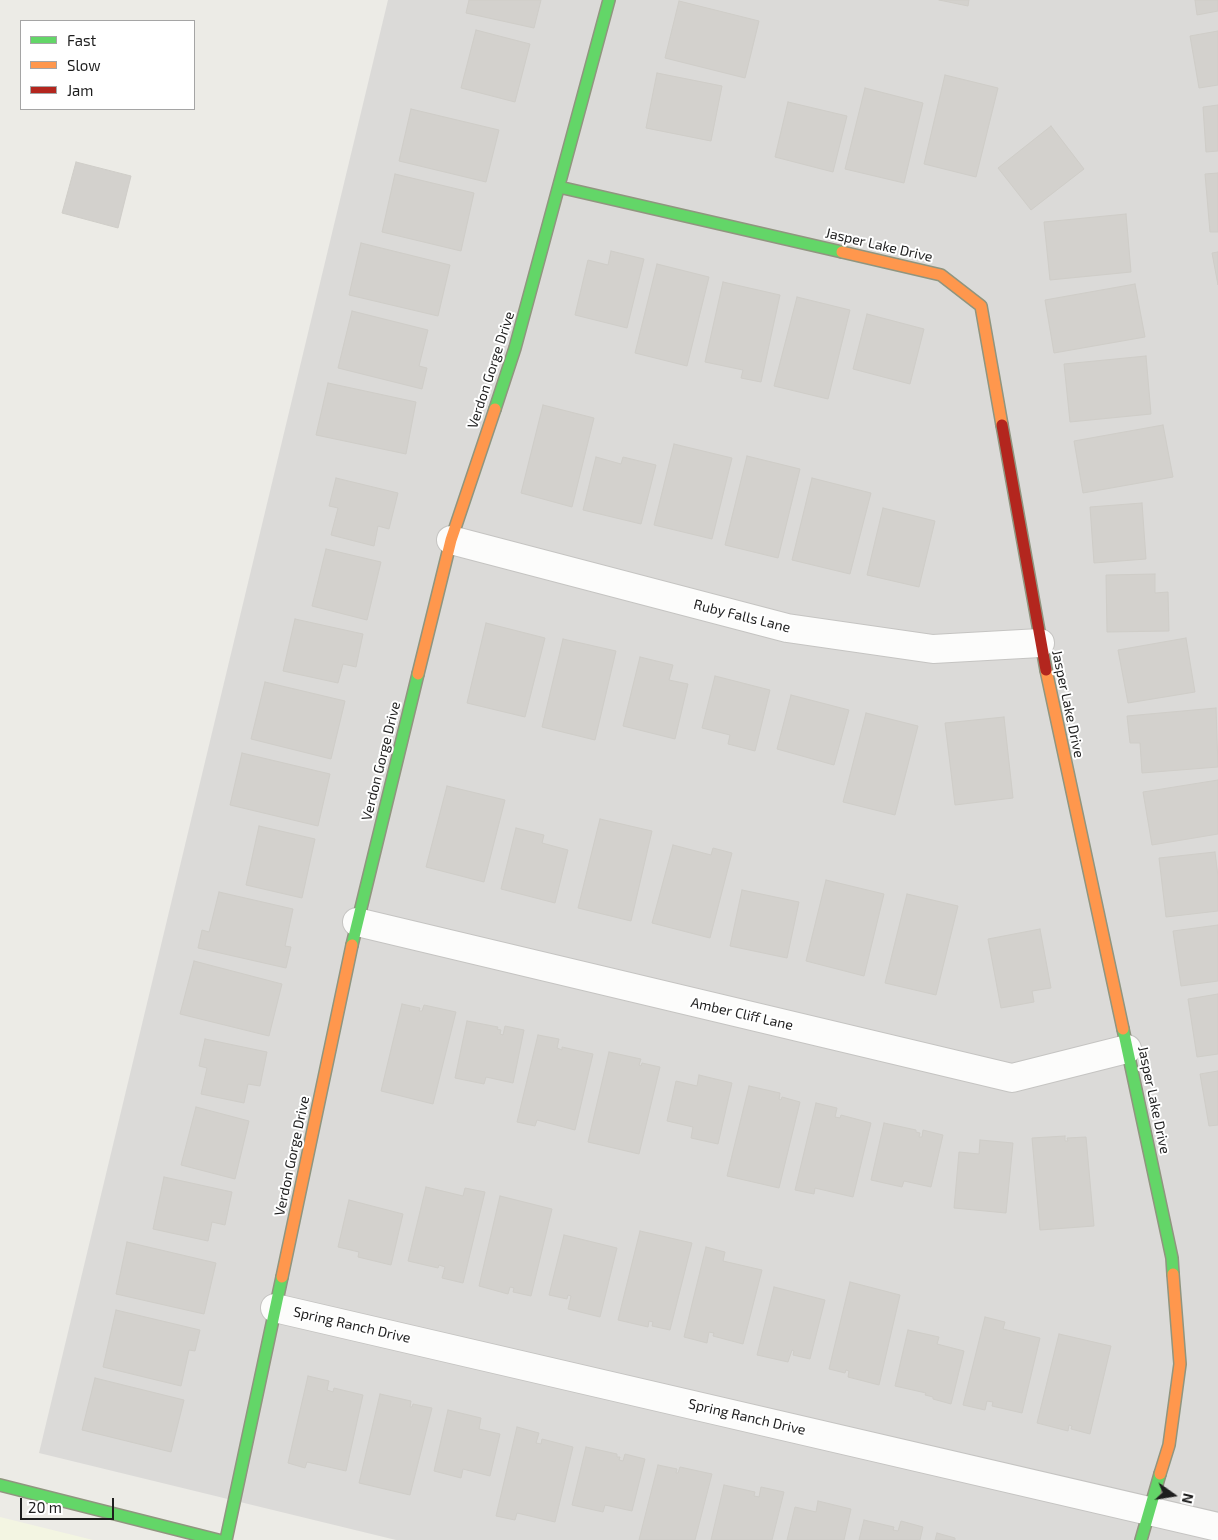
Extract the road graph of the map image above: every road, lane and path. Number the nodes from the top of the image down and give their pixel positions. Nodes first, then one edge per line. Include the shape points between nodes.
1 (610, 0) edge
2 (559, 186) junction
3 (451, 540) junction
4 (1040, 643) junction
5 (357, 922) junction
6 (1127, 1050) junction
7 (275, 1308) junction
8 (0, 1485) edge
9 (1149, 1510) junction
10 (1218, 1527) edge
11 (218, 1540) edge
12 (226, 1540) edge
13 (1141, 1540) edge

1 - 2 street, Verdon Gorge Drive
2 - 3 street, Verdon Gorge Drive via 515,348
2 - 4 street, Jasper Lake Drive via 941,275 981,306
3 - 4 street, Ruby Falls Lane via 787,628 933,650
3 - 5 street, Verdon Gorge Drive
4 - 6 street, Jasper Lake Drive
5 - 6 street, Amber Cliff Lane via 1012,1078
5 - 7 street, Verdon Gorge Drive
6 - 9 street, Jasper Lake Drive via 1172,1258 1180,1364 1169,1445
7 - 9 street, Spring Ranch Drive
7 - 12 street, Verdon Gorge Drive
8 - 11 street
9 - 10 street, Spring Ranch Drive
9 - 13 street, Jasper Lake Drive

